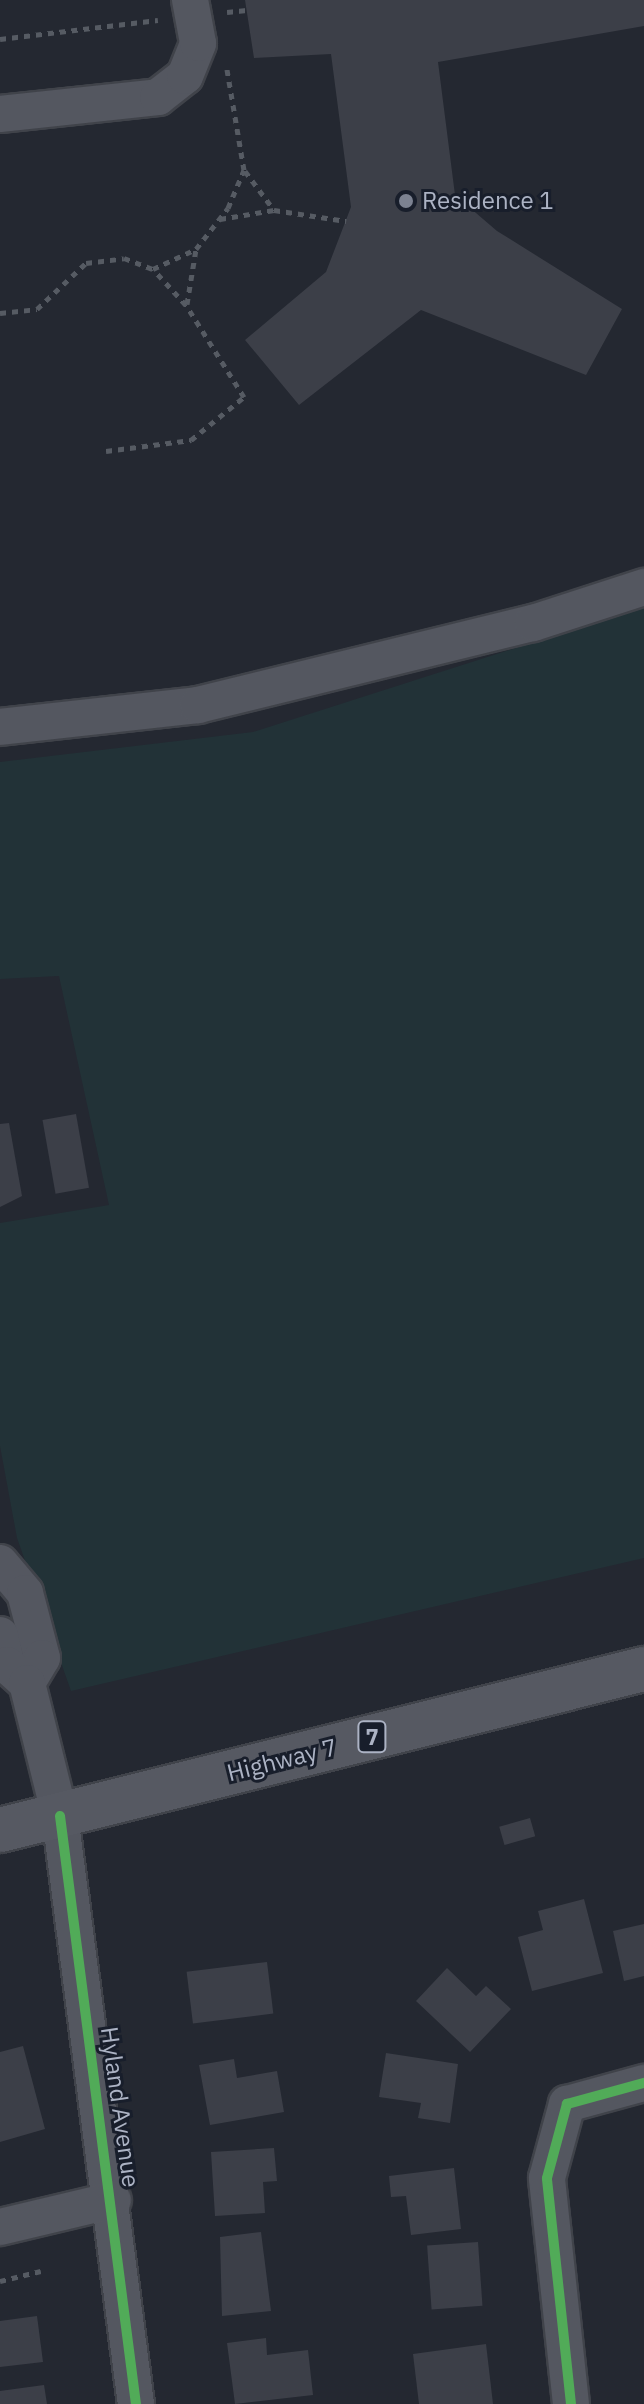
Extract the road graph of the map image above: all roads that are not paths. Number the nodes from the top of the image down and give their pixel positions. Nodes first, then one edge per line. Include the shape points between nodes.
1 (209, 11) edge
2 (0, 114) edge
3 (644, 587) edge
4 (0, 727) edge
5 (0, 1569) edge
6 (0, 1635) edge
7 (644, 1669) edge
8 (27, 1683) junction
9 (60, 1816) junction
10 (0, 1830) edge
11 (644, 2083) edge
12 (113, 2200) junction
13 (0, 2227) edge
14 (136, 2404) edge
15 (571, 2404) edge

1 - 2 street via 185,76 158,97
3 - 4 street via 533,623 198,705
5 - 8 street via 25,1593 42,1658
6 - 8 street via 7,1665
7 - 9 main road, Highway 7 / 7
8 - 9 street, Hyland Avenue
9 - 10 main road, 7
9 - 12 street, Hyland Avenue
11 - 15 street via 567,2104 547,2178
12 - 13 street
12 - 14 street, Hyland Avenue

